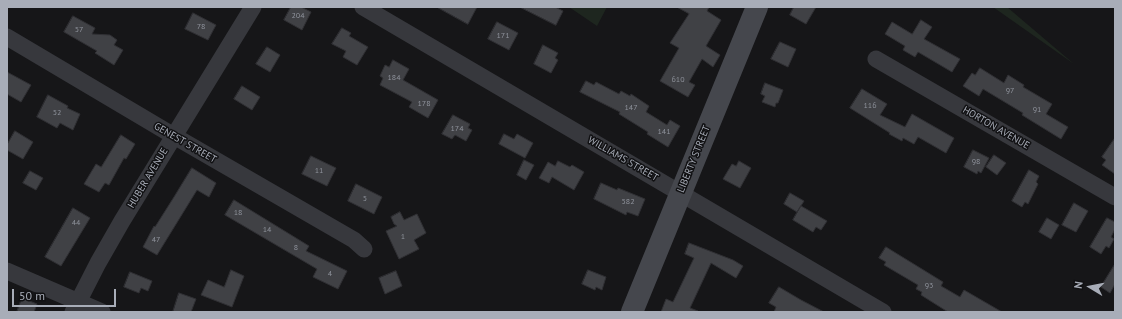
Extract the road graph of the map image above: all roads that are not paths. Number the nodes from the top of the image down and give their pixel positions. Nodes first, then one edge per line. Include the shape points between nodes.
1 (253, 7) edge
2 (363, 7) edge
3 (757, 7) edge
4 (7, 37) edge
5 (876, 59) dead end
6 (174, 136) junction
7 (680, 193) junction
8 (1115, 197) edge
9 (364, 249) dead end
10 (7, 271) edge
11 (75, 307) edge
12 (102, 312) edge
13 (632, 312) edge
14 (883, 312) edge

1 - 6 street, HUBER AVENUE
2 - 7 street, WILLIAMS STREET
3 - 7 main road, LIBERTY STREET
4 - 6 street, GENEST STREET
5 - 8 street, HORTON AVENUE
6 - 9 street, GENEST STREET via 354,240
6 - 11 street, HUBER AVENUE via 122,221
7 - 13 main road, LIBERTY STREET
7 - 14 street, WILLIAMS STREET
10 - 11 street
11 - 12 street

